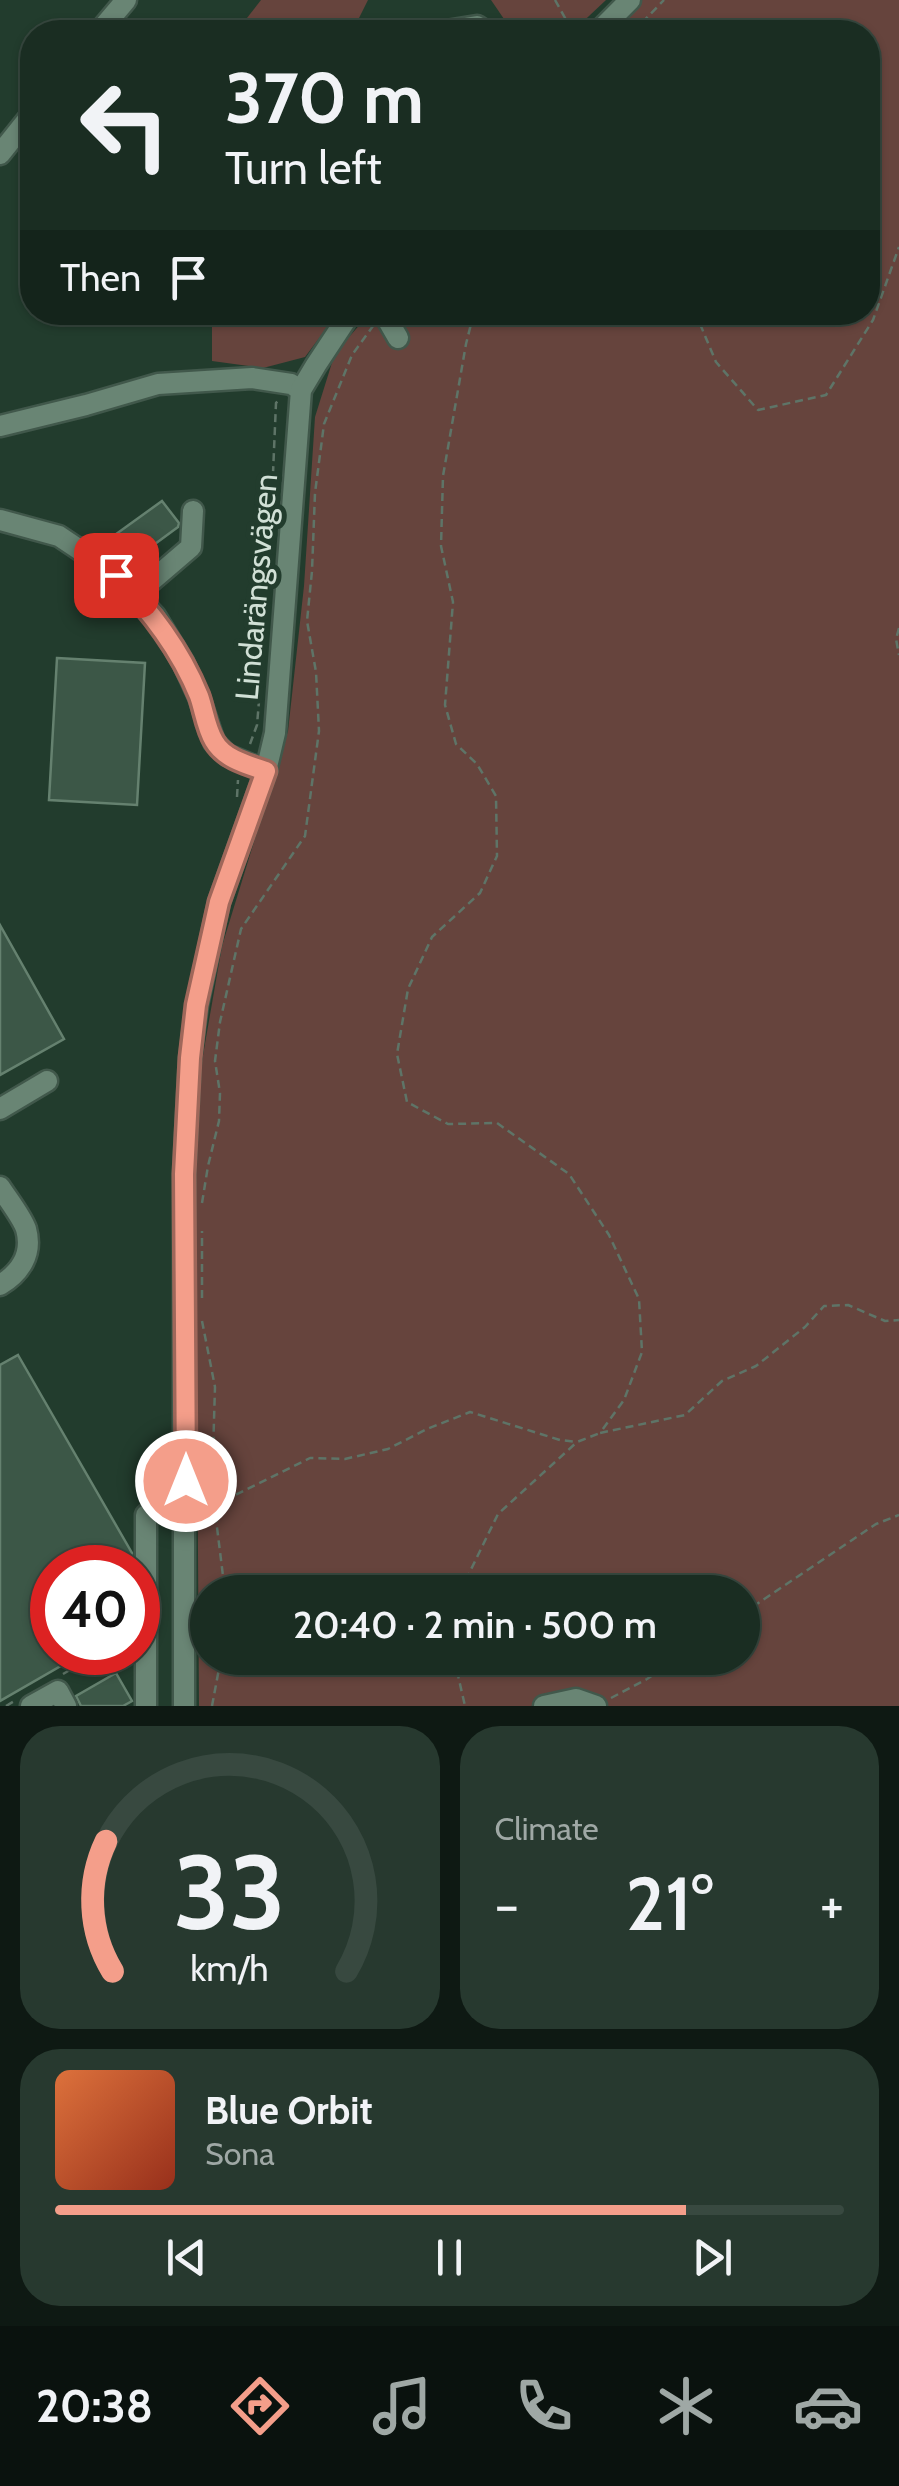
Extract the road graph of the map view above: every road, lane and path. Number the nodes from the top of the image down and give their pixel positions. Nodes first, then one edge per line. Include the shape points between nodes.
1 (126, 0) edge
2 (630, 0) edge
3 (664, 0) edge
4 (109, 20) edge
5 (610, 20) edge
6 (645, 20) edge
7 (20, 129) edge
8 (0, 154) edge
9 (899, 247) edge
10 (880, 300) edge
11 (343, 325) edge
12 (374, 325) edge
13 (384, 325) edge
14 (471, 325) edge
15 (701, 325) edge
16 (870, 325) edge
17 (398, 338) dead end
18 (296, 387) junction
19 (0, 426) edge
20 (193, 511) dead end
21 (0, 520) edge
22 (135, 595) junction
23 (267, 604) dead end
24 (266, 620) dead end
25 (899, 628) edge
26 (899, 655) edge
27 (244, 763) junction
28 (266, 771) junction
29 (48, 1081) dead end
30 (0, 1109) edge
31 (0, 1186) edge
32 (202, 1205) dead end
33 (202, 1221) dead end
34 (0, 1285) edge
35 (202, 1303) dead end
36 (899, 1320) edge
37 (202, 1322) dead end
38 (600, 1432) junction
39 (577, 1442) junction
40 (215, 1506) junction
41 (146, 1515) dead end
42 (899, 1515) edge
43 (185, 1518) junction
44 (223, 1575) edge
45 (468, 1575) edge
46 (760, 1602) edge
47 (218, 1675) edge
48 (458, 1675) edge
49 (653, 1675) edge
50 (31, 1706) edge
51 (66, 1706) edge
52 (146, 1706) edge
53 (184, 1706) edge
54 (212, 1706) edge
55 (465, 1706) edge
56 (544, 1706) edge
57 (596, 1706) edge

1 - 4 street
2 - 5 street
3 - 6 path
7 - 8 street
9 - 10 path
11 - 18 street, Lindarängsvägen
12 - 32 path via 352,355 324,424 307,621 319,732 305,836 241,929 220,1022 219,1121
13 - 17 street
14 - 38 path via 443,476 441,546 454,602 445,705 456,744 496,796 497,856 480,893 432,936 408,988 397,1054 407,1102 448,1124 497,1123 568,1174 609,1235 638,1298 642,1352 624,1400
15 - 16 path via 716,362 758,410 826,395
18 - 19 street via 252,378 158,384
18 - 23 path, Lindarängsvägen via 276,403
18 - 28 street, Lindarängsvägen via 274,733
20 - 22 street via 192,546
21 - 22 street via 59,536
22 - 27 street via 183,662 214,742
24 - 27 path, Lindarängsvägen via 258,725
25 - 26 path
27 - 28 street
28 - 43 street, Lindarängsvägen via 219,902 190,1058
29 - 30 street
31 - 34 street via 26,1230 27,1256
33 - 35 path
36 - 38 path via 848,1305 824,1306 756,1366 722,1381 685,1415
37 - 40 path via 215,1387
38 - 39 path
39 - 40 path via 470,1412 388,1449 345,1459 310,1458
39 - 45 path via 498,1514
40 - 43 path
40 - 44 path
41 - 52 street
42 - 46 path
43 - 53 street, Lindarängsvägen
47 - 54 path
48 - 55 path
49 - 57 path
50 - 51 street via 58,1691
56 - 57 street via 576,1700

